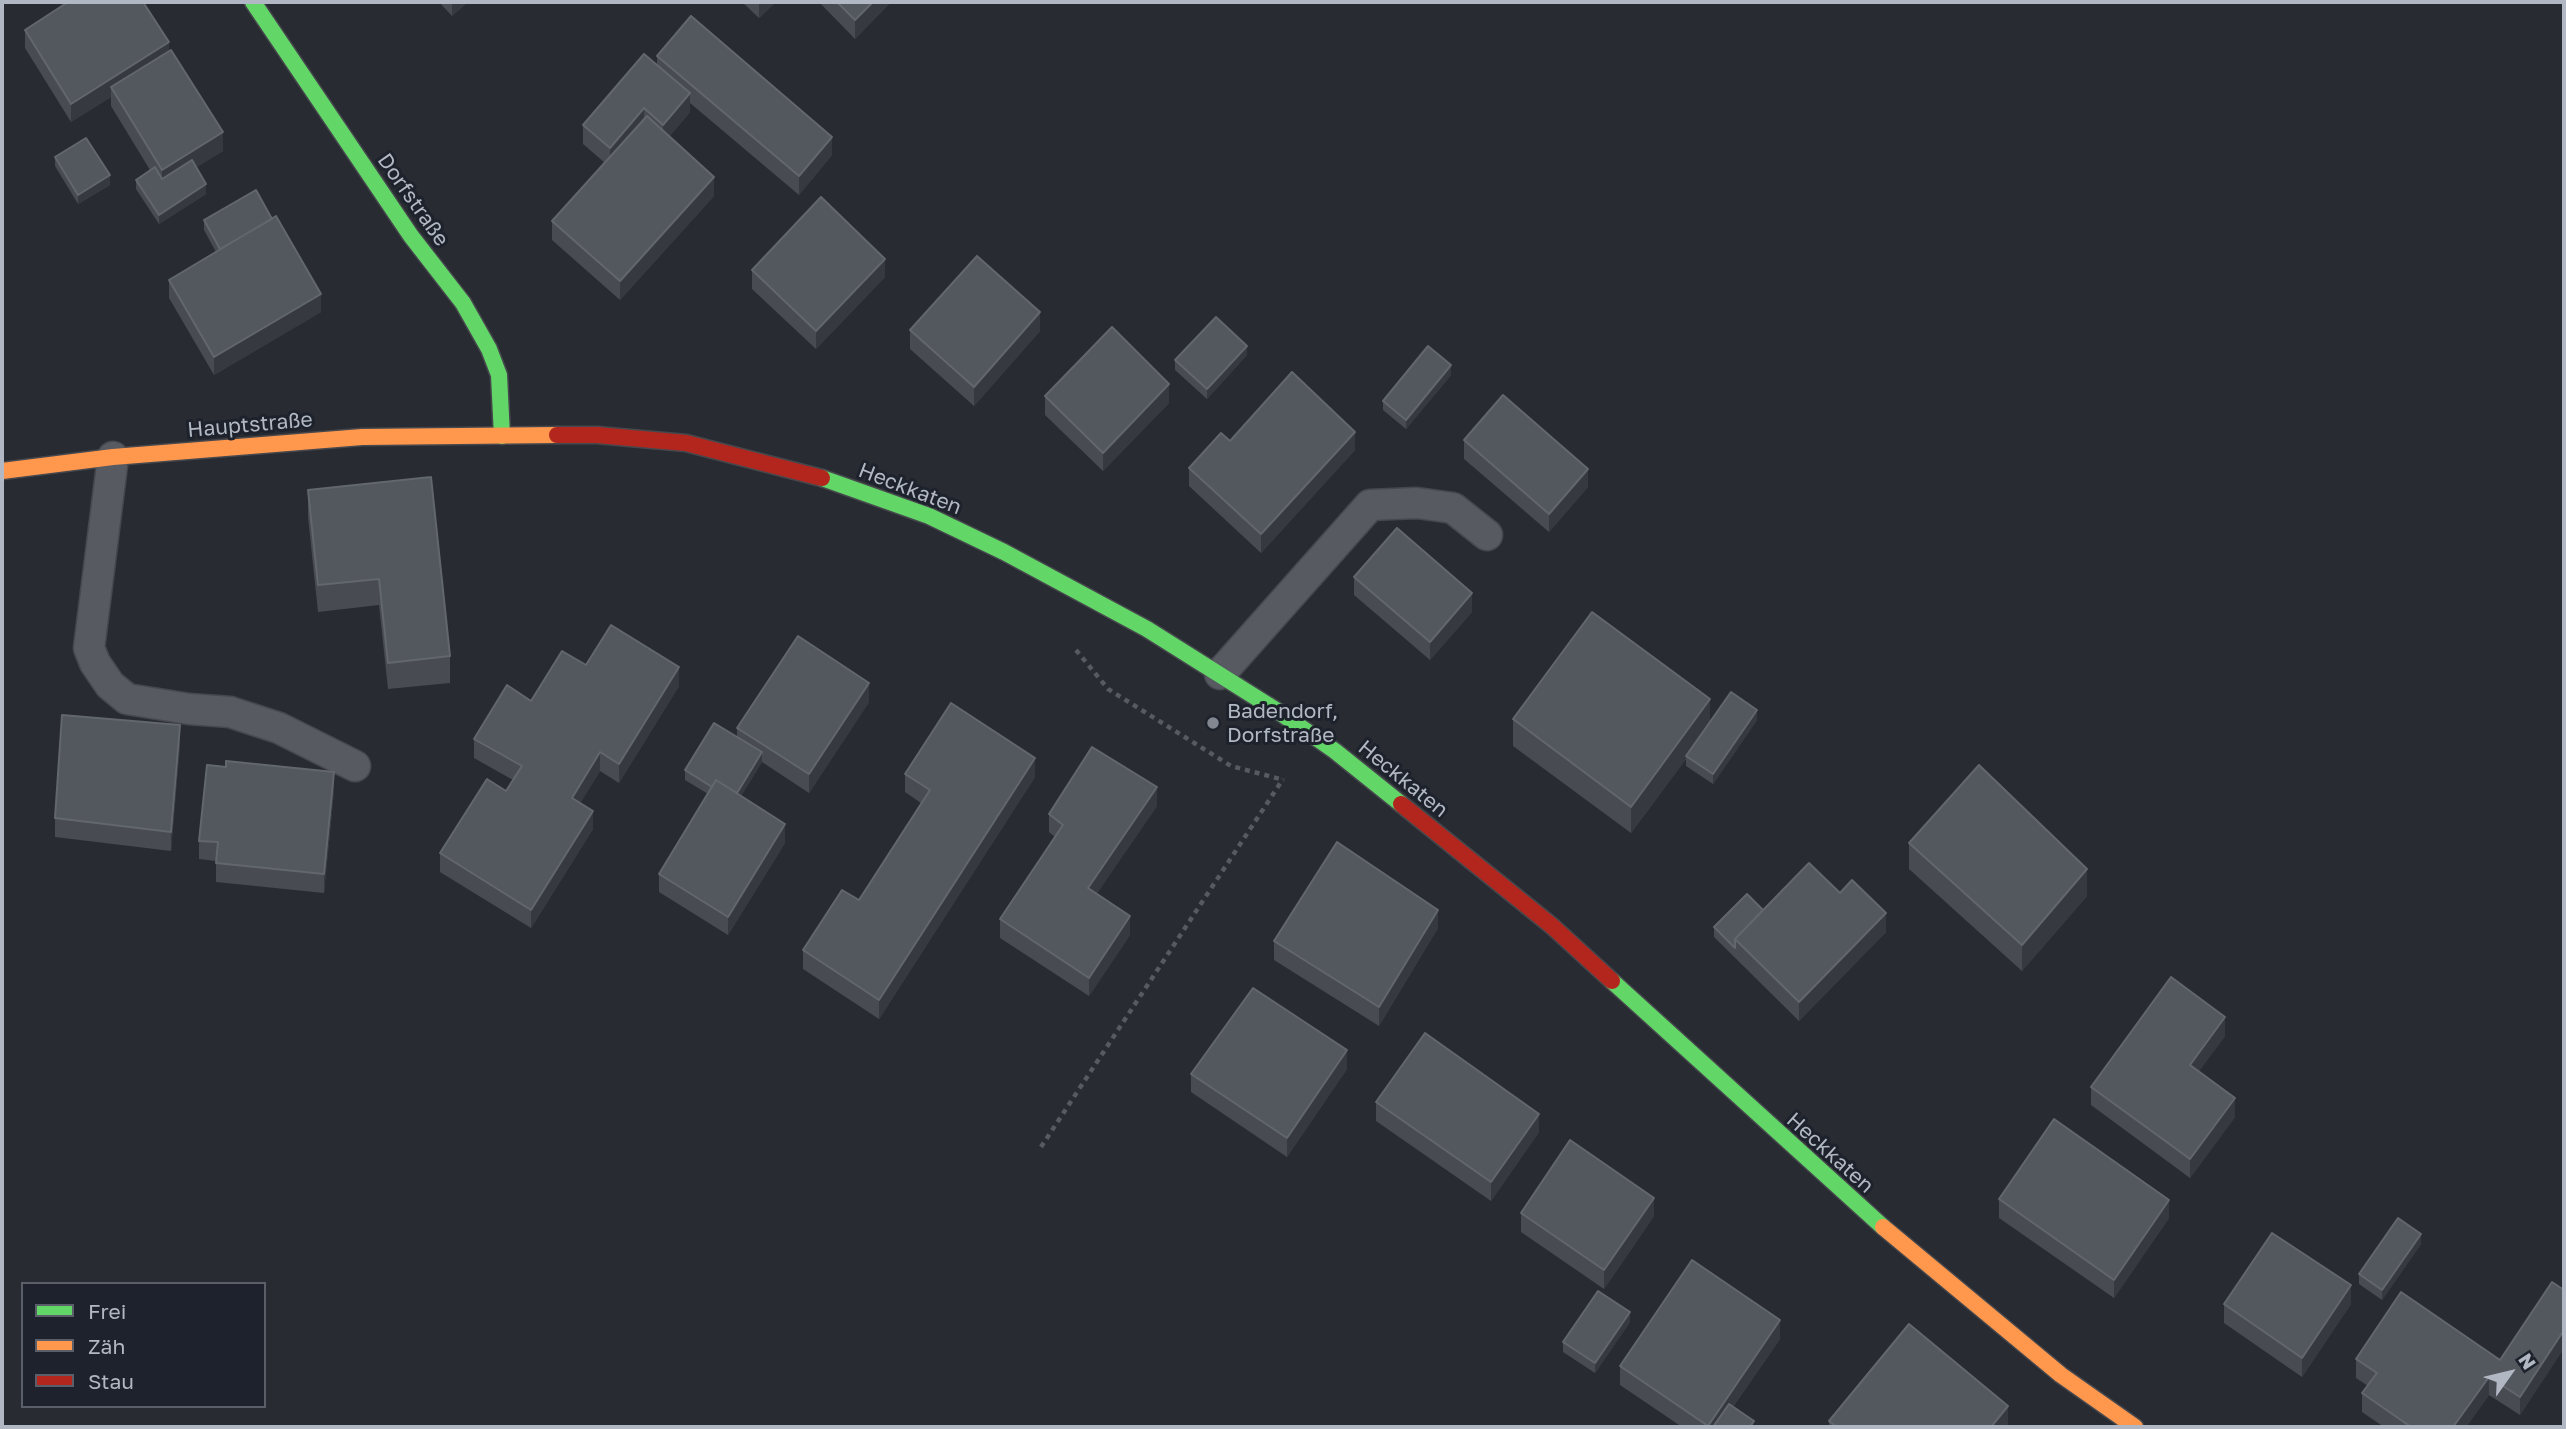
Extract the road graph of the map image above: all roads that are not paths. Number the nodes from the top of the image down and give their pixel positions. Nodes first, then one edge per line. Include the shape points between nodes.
1 (253, 2) edge
2 (502, 436) junction
3 (113, 457) junction
4 (2, 471) edge
5 (1487, 535) dead end
6 (1220, 674) junction
7 (355, 766) dead end
8 (2135, 1427) edge

1 - 2 main road, Dorfstraße via 483,337 499,375
2 - 3 main road, Hauptstraße via 362,437
2 - 6 main road, Heckkaten via 597,435 686,443 824,479 929,516 1004,552 1147,628
3 - 4 main road, Hauptstraße
3 - 7 lane via 89,649 110,685 127,699 230,712 279,729
5 - 6 lane via 1453,508 1417,503 1370,505
6 - 8 main road, Heckkaten via 1312,735 1552,926 1867,1214 2061,1375

